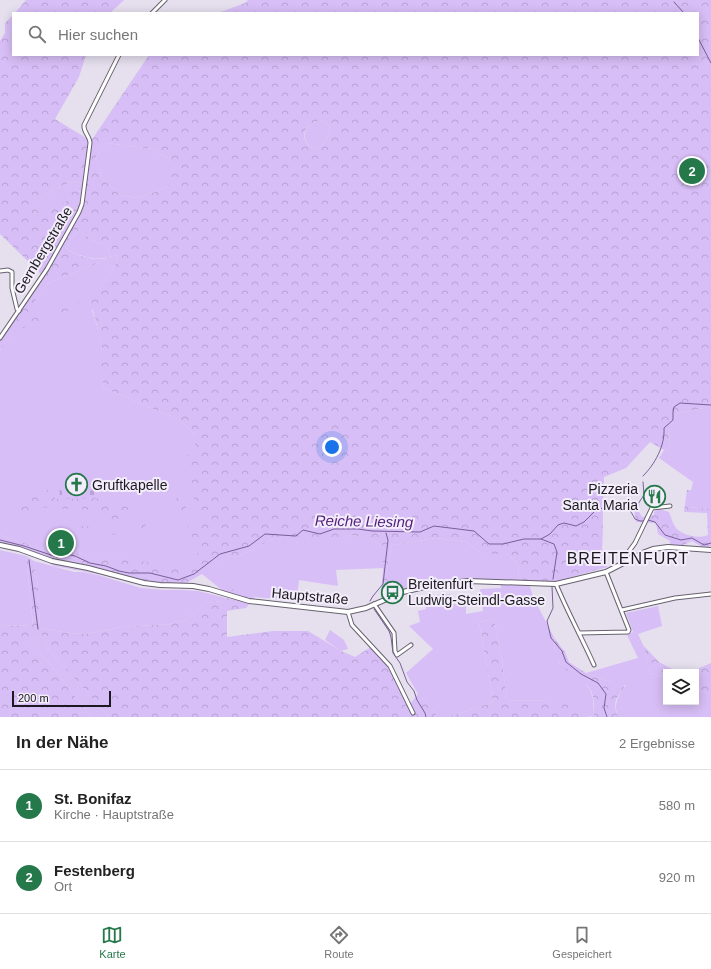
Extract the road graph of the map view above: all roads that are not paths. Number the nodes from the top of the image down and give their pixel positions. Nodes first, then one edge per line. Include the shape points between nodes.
1 (165, 0) edge
2 (153, 12) edge
3 (118, 56) edge
4 (0, 271) edge
5 (20, 311) junction
6 (0, 338) edge
7 (670, 506) dead end
8 (0, 545) edge
9 (711, 550) edge
10 (628, 560) junction
11 (606, 572) junction
12 (556, 584) junction
13 (711, 594) edge
14 (374, 604) junction
15 (622, 610) junction
16 (348, 612) junction
17 (579, 633) junction
18 (411, 645) dead end
19 (594, 665) dead end
20 (413, 713) dead end

1 - 2 street
3 - 5 street, Gernbergstraße via 84,125 90,141 81,208
4 - 5 street via 12,272 13,292 17,309
5 - 6 street, Gernbergstraße
7 - 10 street via 652,508 627,554
8 - 16 main road, Hauptstraße via 144,584 193,586 249,601
9 - 10 main road, Hauptstraße via 661,548
10 - 11 main road, Hauptstraße
11 - 12 main road, Hauptstraße
11 - 15 street
12 - 14 main road, Hauptstraße via 456,582 411,590
12 - 17 street
13 - 15 street via 675,598
14 - 16 main road, Hauptstraße
14 - 18 street via 394,633 397,655
15 - 17 street via 629,627 628,632
16 - 20 street via 352,625 390,666
17 - 19 street

